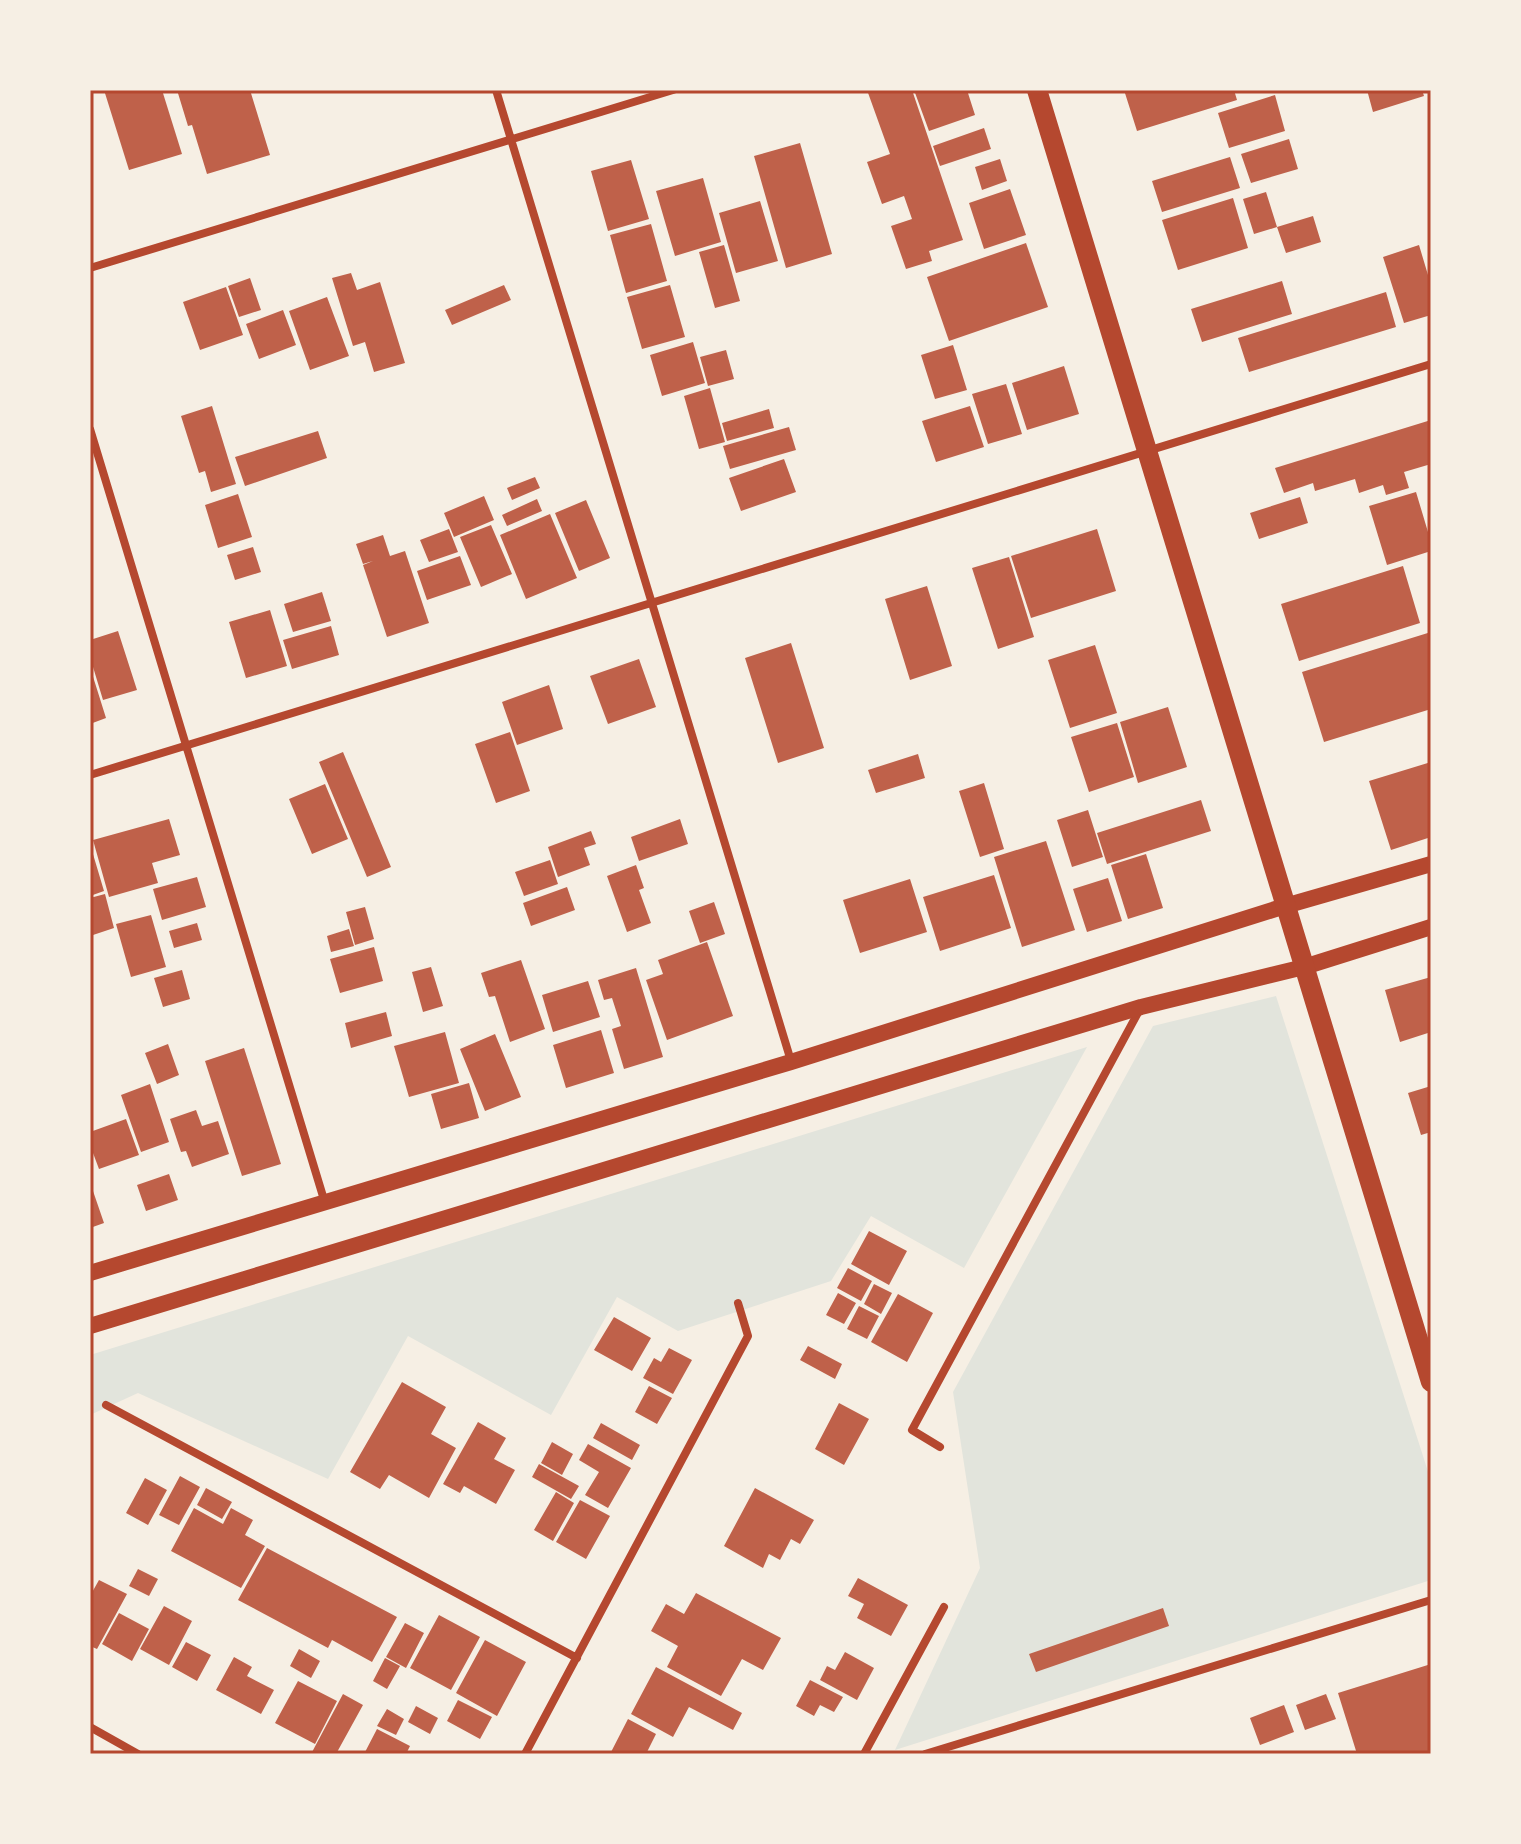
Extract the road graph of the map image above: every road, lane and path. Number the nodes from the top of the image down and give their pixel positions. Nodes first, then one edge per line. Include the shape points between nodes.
1 (496, 90) edge
2 (673, 90) edge
3 (1037, 90) edge
4 (511, 139) junction
5 (90, 268) edge
6 (1431, 364) edge
7 (90, 429) edge
8 (1147, 451) junction
9 (652, 603) junction
10 (186, 745) junction
11 (90, 775) edge
12 (1431, 864) edge
13 (1285, 906) junction
14 (1431, 927) edge
15 (1304, 967) junction
16 (1141, 1007) junction
17 (791, 1062) junction
18 (325, 1204) junction
19 (90, 1273) edge
20 (738, 1303) dead end
21 (90, 1326) edge
22 (1431, 1382) edge
23 (106, 1405) dead end
24 (940, 1447) dead end
25 (1431, 1600) edge
26 (944, 1607) dead end
27 (577, 1658) junction
28 (90, 1727) edge
29 (138, 1754) edge
30 (525, 1754) edge
31 (864, 1754) edge
32 (925, 1754) edge

1 - 4 street
2 - 4 street
3 - 8 main road
4 - 5 street
4 - 9 street
6 - 8 street
7 - 10 street
8 - 9 street
8 - 13 main road
9 - 10 street
9 - 17 street
10 - 11 street
10 - 18 street
12 - 13 main road
13 - 15 main road
13 - 17 main road
14 - 15 main road
15 - 16 main road
15 - 22 main road
16 - 21 main road
16 - 24 street via 912,1430
17 - 18 main road
18 - 19 main road
20 - 27 street via 748,1336
23 - 27 street
25 - 32 street
26 - 31 street
27 - 30 street
28 - 29 street

